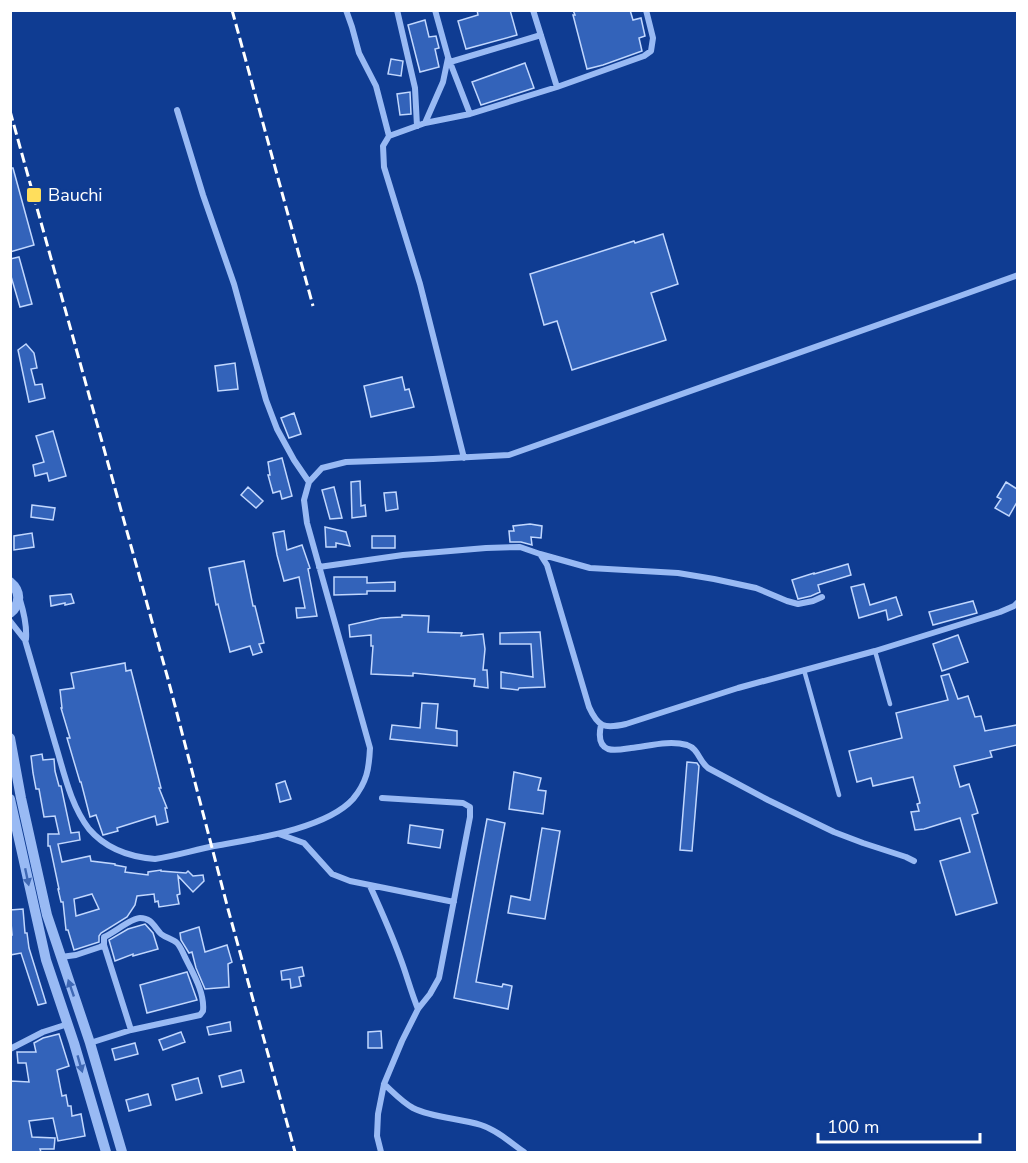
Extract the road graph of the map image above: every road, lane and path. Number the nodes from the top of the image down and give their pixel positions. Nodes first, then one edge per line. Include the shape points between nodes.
1 (346, 10) edge
2 (397, 10) edge
3 (435, 10) edge
4 (533, 10) edge
5 (646, 10) edge
6 (541, 35) junction
7 (449, 60) junction
8 (557, 87) junction
9 (177, 110) dead end
10 (470, 114) junction
11 (425, 123) junction
12 (417, 126) junction
13 (389, 136) junction
14 (1017, 274) edge
15 (464, 458) junction
16 (309, 482) junction
17 (540, 554) junction
18 (319, 567) junction
19 (11, 581) edge
20 (19, 597) junction
21 (822, 597) dead end
22 (1017, 602) edge
23 (10, 613) edge
24 (10, 621) edge
25 (26, 640) junction
26 (875, 651) junction
27 (804, 670) junction
28 (890, 704) dead end
29 (601, 725) junction
30 (10, 738) edge
31 (839, 795) dead end
32 (382, 798) dead end
33 (10, 799) edge
34 (279, 834) junction
35 (914, 861) dead end
36 (370, 886) junction
37 (454, 902) junction
38 (104, 945) junction
39 (61, 957) junction
40 (418, 1009) junction
41 (68, 1023) junction
42 (131, 1030) junction
43 (90, 1043) junction
44 (10, 1049) edge
45 (384, 1084) junction
46 (106, 1152) edge
47 (122, 1152) edge
48 (381, 1152) edge
49 (524, 1152) edge

1 - 13 street via 359,53 376,86
2 - 12 street via 415,88
3 - 7 street
4 - 6 street
5 - 8 street via 651,51
6 - 7 street
6 - 8 street
7 - 10 street
7 - 11 street
8 - 10 street
9 - 16 street via 276,429
10 - 11 street
11 - 12 street
12 - 13 street
13 - 15 street via 383,146 384,167 420,284
14 - 15 street via 509,455
15 - 16 street via 346,462 322,468
16 - 18 street via 304,500
17 - 18 street via 520,548 486,548
17 - 21 street via 590,568 714,579 756,588 798,604
17 - 29 street via 547,565 589,707
18 - 34 street via 370,748 370,767 351,801 330,816
19 - 20 street
20 - 23 street
20 - 25 street
22 - 26 street via 1000,612
24 - 25 street
25 - 34 street via 76,809 105,843 123,853 155,859
26 - 27 street
26 - 28 lane
27 - 29 street via 626,724
27 - 31 lane
29 - 35 street via 600,740 609,750 668,743 690,746 708,768 768,800 834,832
30 - 39 street via 47,915
32 - 37 street via 463,803 470,807
33 -> 41 street via 46,960
34 - 36 street via 304,843 332,874
36 - 37 street
36 - 40 street
37 - 40 street via 439,978
38 - 39 street
38 - 42 street
38 - 42 street via 104,937 134,919 148,920 179,944 202,997 200,1015
43 -> 39 street
40 - 45 street
41 - 44 street
41 -> 46 street
42 - 43 street
43 - 47 street
45 - 48 street via 377,1136
45 - 49 street via 412,1108 483,1125

